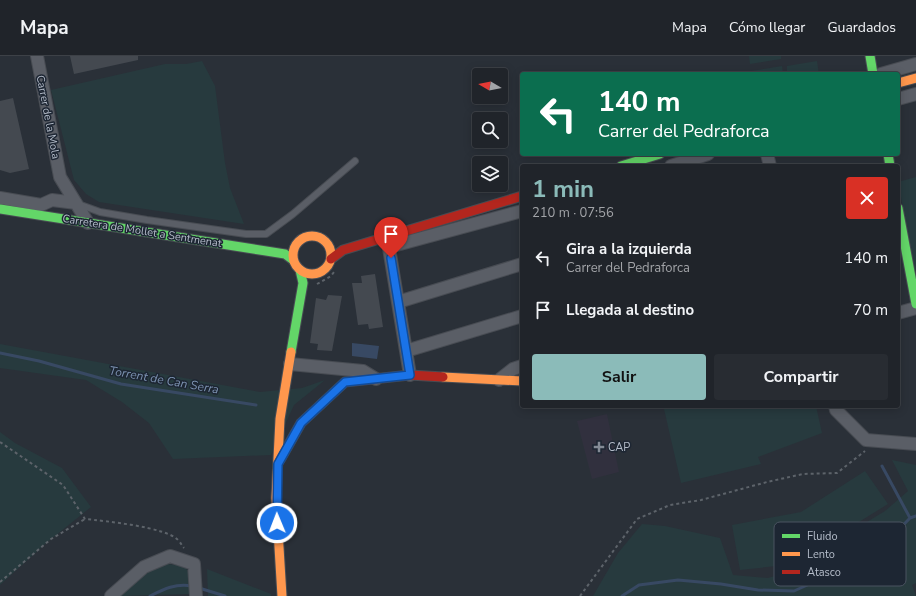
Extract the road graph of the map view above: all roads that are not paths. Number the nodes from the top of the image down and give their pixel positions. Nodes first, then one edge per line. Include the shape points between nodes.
1 (37, 56) edge
2 (870, 56) edge
3 (916, 64) edge
4 (873, 72) edge
5 (888, 72) edge
6 (916, 78) edge
7 (900, 82) edge
8 (916, 94) edge
9 (900, 98) edge
10 (654, 156) edge
11 (702, 156) edge
12 (355, 161) dead end
13 (628, 164) edge
14 (677, 164) edge
15 (60, 177) junction
16 (520, 197) edge
17 (52, 200) junction
18 (76, 203) junction
19 (0, 206) edge
20 (520, 210) edge
21 (47, 216) junction
22 (900, 219) edge
23 (88, 223) junction
24 (388, 241) junction
25 (329, 245) junction
26 (293, 249) junction
27 (343, 250) junction
28 (285, 254) junction
29 (331, 259) junction
30 (293, 260) junction
31 (520, 265) edge
32 (304, 276) junction
33 (398, 302) junction
34 (916, 304) edge
35 (916, 308) edge
36 (900, 312) edge
37 (520, 317) edge
38 (406, 351) junction
39 (290, 364) junction
40 (520, 367) edge
41 (410, 375) junction
42 (376, 379) junction
43 (499, 380) junction
44 (520, 381) edge
45 (836, 408) edge
46 (916, 444) edge
47 (278, 464) junction
48 (111, 596) edge
49 (196, 596) edge
50 (282, 596) edge

1 - 15 street, Carrer de la Mola
2 - 4 street
3 - 5 street
6 - 7 street
8 - 9 street
10 - 13 street
11 - 14 street
12 - 18 lane via 266,234 246,234 147,220 100,212
15 - 17 street, Carrer de la Mola
15 - 18 street, Carrer de la Mola
16 - 24 street
17 - 18 street
17 - 19 street via 41,204
17 - 21 street, Carrer de la Mola
18 - 23 street, Carrer de la Mola
19 - 21 street, Carretera de Mollet a Sentmenat
20 - 24 street
21 - 23 street, Carretera de Mollet a Sentmenat
22 - 34 street
23 - 28 street, Carretera de Mollet a Sentmenat
24 - 27 street
24 - 33 street
25 - 26 street via 323,239 306,236 298,241
25 - 27 street
25 - 29 street
26 - 28 street
26 - 30 street
27 - 29 street
28 - 30 street, Carretera de Mollet a Sentmenat
29 - 32 street via 320,273
30 - 32 street, Carretera de Mollet a Sentmenat
31 - 33 street
32 - 39 street
33 - 38 street
35 - 36 street
37 - 38 street
38 - 41 street
39 - 42 street via 363,371
39 - 47 street via 280,419
40 - 43 street
41 - 42 street
41 - 43 street
42 - 47 street via 345,382 301,423
43 - 44 street
45 - 46 street via 866,440
47 - 50 street via 277,523
48 - 49 street via 144,567 170,556 194,564

